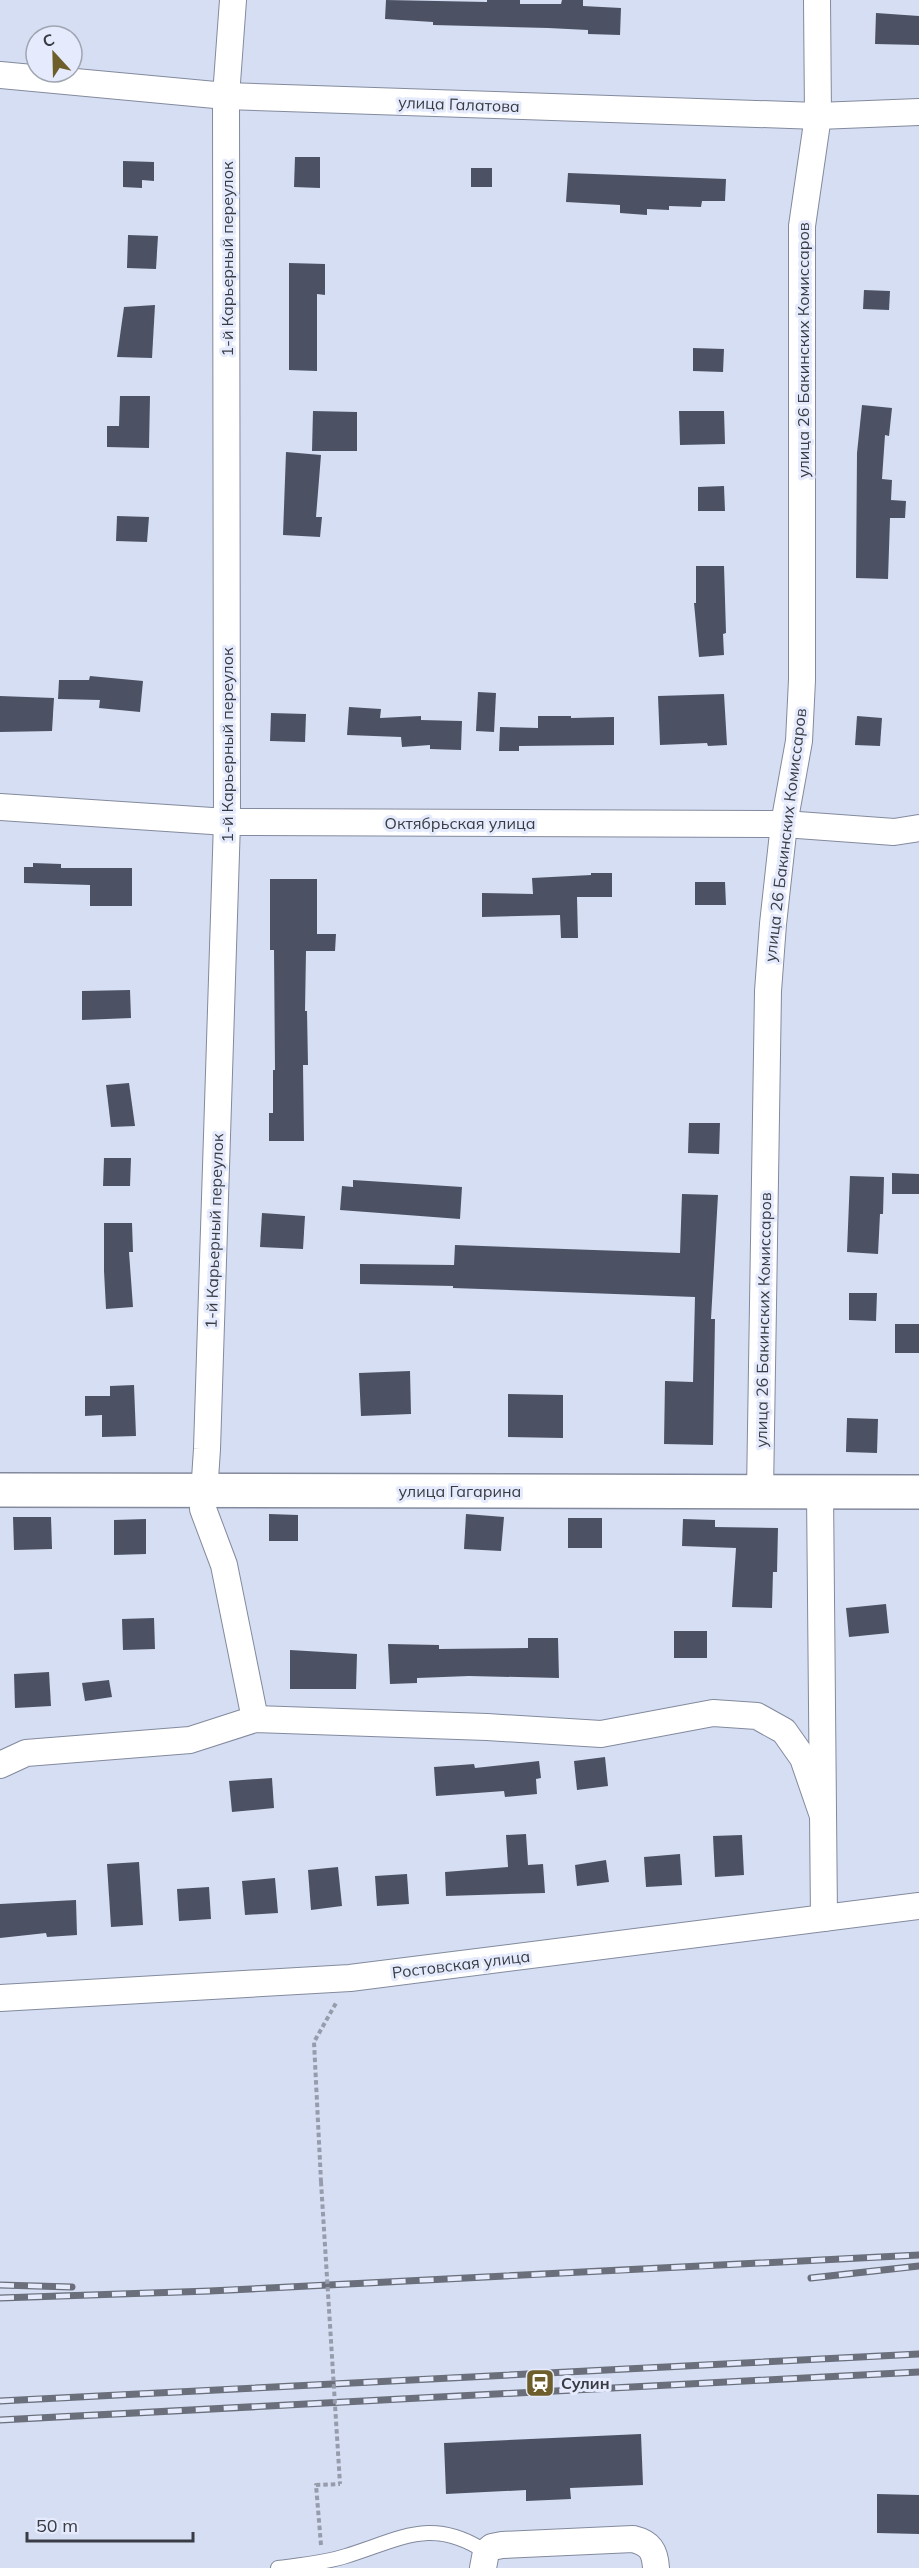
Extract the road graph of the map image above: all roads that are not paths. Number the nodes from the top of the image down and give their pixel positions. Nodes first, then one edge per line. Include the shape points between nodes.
1 (233, 0) edge
2 (817, 0) edge
3 (0, 75) edge
4 (226, 96) junction
5 (919, 112) edge
6 (818, 116) junction
7 (0, 807) edge
8 (228, 822) junction
9 (784, 824) junction
10 (919, 828) edge
11 (0, 1490) edge
12 (203, 1490) junction
13 (760, 1492) junction
14 (820, 1492) junction
15 (919, 1492) edge
16 (255, 1719) junction
17 (0, 1764) edge
18 (823, 1816) junction
19 (919, 1906) edge
20 (824, 1918) junction
21 (0, 1998) edge
22 (484, 2560) edge
23 (278, 2568) edge
24 (656, 2568) edge

1 - 4 street, 1-й Карьерный переулок
2 - 6 street, улица 26 Бакинских Комиссаров
3 - 4 street, улица Галатова
4 - 6 street, улица Галатова
4 - 8 street, 1-й Карьерный переулок
5 - 6 street, улица Галатова
6 - 9 street, улица 26 Бакинских Комиссаров via 802,226 802,680 799,741
7 - 8 street, Октябрьская улица
8 - 9 street, Октябрьская улица
8 - 12 street, 1-й Карьерный переулок
9 - 10 street, Октябрьская улица via 894,832
9 - 13 street, улица 26 Бакинских Комиссаров via 768,991
11 - 12 main road, улица Гагарина
12 - 13 main road, улица Гагарина
12 - 16 street, 1-й Карьерный переулок via 204,1509 224,1565
13 - 14 main road, улица Гагарина
14 - 15 main road, улица Гагарина
14 - 18 street
16 - 17 street via 190,1740 26,1753
16 - 18 street via 601,1734 713,1713 757,1716 784,1731 803,1758
18 - 20 street
19 - 20 street, Ростовская улица
20 - 21 street, Ростовская улица via 350,1978
22 - 23 lane via 467,2539 438,2532 411,2535 323,2561
22 - 24 street via 502,2545 633,2539 651,2547

